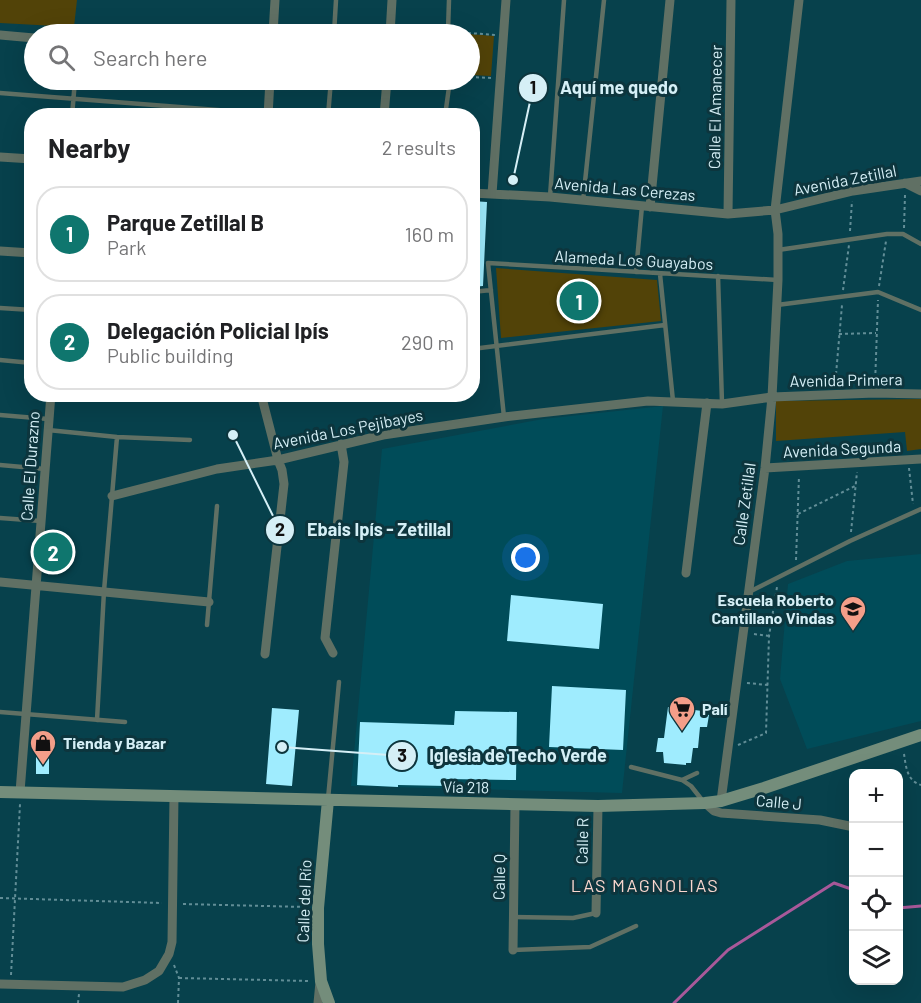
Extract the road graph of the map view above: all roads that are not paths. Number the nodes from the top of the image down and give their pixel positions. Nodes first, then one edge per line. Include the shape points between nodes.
1 (275, 0) edge
2 (336, 0) edge
3 (392, 0) edge
4 (449, 0) edge
5 (506, 0) edge
6 (564, 0) edge
7 (604, 0) edge
8 (670, 0) edge
9 (731, 0) edge
10 (798, 0) edge
11 (274, 24) edge
12 (335, 24) edge
13 (391, 24) edge
14 (448, 24) edge
15 (0, 34) edge
16 (24, 37) edge
17 (74, 90) edge
18 (269, 90) edge
19 (330, 90) edge
20 (386, 90) edge
21 (449, 90) edge
22 (0, 93) edge
23 (73, 98) junction
24 (72, 108) edge
25 (188, 108) edge
26 (268, 108) edge
27 (329, 108) edge
28 (385, 108) edge
29 (446, 108) edge
30 (0, 157) edge
31 (24, 158) edge
32 (921, 181) edge
33 (905, 183) junction
34 (921, 190) edge
35 (480, 193) edge
36 (492, 194) junction
37 (549, 198) junction
38 (584, 201) junction
39 (646, 206) junction
40 (776, 210) junction
41 (728, 214) junction
42 (921, 244) edge
43 (778, 250) junction
44 (0, 251) edge
45 (24, 252) edge
46 (636, 272) junction
47 (660, 274) junction
48 (718, 276) junction
49 (778, 280) junction
50 (491, 290) junction
51 (480, 291) edge
52 (777, 305) junction
53 (0, 308) edge
54 (24, 310) edge
55 (921, 310) edge
56 (665, 325) junction
57 (497, 345) junction
58 (480, 348) edge
59 (0, 360) edge
60 (24, 362) edge
61 (921, 394) edge
62 (772, 397) junction
63 (673, 400) junction
64 (50, 402) edge
65 (263, 402) edge
66 (706, 403) junction
67 (723, 404) junction
68 (0, 415) edge
69 (504, 417) junction
70 (49, 420) junction
71 (48, 430) junction
72 (117, 437) junction
73 (190, 440) dead end
74 (341, 444) junction
75 (278, 459) junction
76 (921, 459) edge
77 (0, 465) edge
78 (765, 468) junction
79 (45, 469) junction
80 (112, 496) junction
81 (217, 506) dead end
82 (921, 509) edge
83 (0, 518) edge
84 (41, 521) junction
85 (686, 573) dead end
86 (0, 582) edge
87 (36, 585) junction
88 (104, 591) junction
89 (747, 593) junction
90 (209, 602) junction
91 (207, 625) dead end
92 (333, 653) dead end
93 (265, 654) dead end
94 (339, 682) dead end
95 (0, 712) edge
96 (26, 714) junction
97 (97, 720) junction
98 (125, 722) dead end
99 (921, 735) edge
100 (631, 767) dead end
101 (697, 773) dead end
102 (682, 780) junction
103 (0, 792) edge
104 (20, 792) junction
105 (174, 796) junction
106 (328, 800) junction
107 (721, 801) junction
108 (705, 803) junction
109 (515, 804) junction
110 (598, 806) junction
111 (849, 826) edge
112 (596, 913) joint
113 (513, 917) junction
114 (636, 926) dead end
115 (513, 950) joint
116 (321, 981) junction
117 (0, 984) edge
118 (318, 1003) edge
119 (328, 1003) edge

1 - 11 street
2 - 12 lane
3 - 13 street
4 - 14 lane
5 - 36 street
6 - 37 lane
7 - 38 lane
8 - 39 street
9 - 41 street, Calle El Amanecer
10 - 40 street
15 - 16 street
17 - 23 lane
18 - 26 street
19 - 27 lane
20 - 28 street
21 - 29 lane
22 - 23 lane
23 - 24 lane
23 - 25 lane
30 - 31 street
32 - 33 street, Avenida Zetillal
33 - 34 street
33 - 40 street, Avenida Zetillal
35 - 36 street, Avenida Las Cerezas
36 - 37 street, Avenida Las Cerezas
37 - 38 street, Avenida Las Cerezas
38 - 39 street, Avenida Las Cerezas
39 - 41 street, Avenida Las Cerezas
39 - 46 lane
40 - 41 street, Avenida Las Cerezas
40 - 43 street, Calle Zetillal
42 - 43 lane via 903,234 887,234
43 - 49 street, Calle Zetillal
44 - 45 street
46 - 47 lane, Alameda Los Guayabos
46 - 50 lane, Alameda Los Guayabos via 488,263
47 - 48 lane, Alameda Los Guayabos
47 - 56 lane
48 - 49 lane, Alameda Los Guayabos
48 - 67 lane
49 - 52 street, Calle Zetillal
50 - 51 lane
50 - 57 lane
52 - 55 lane via 878,292
52 - 62 street, Calle Zetillal
53 - 54 lane
56 - 57 lane
56 - 63 lane
57 - 58 lane
57 - 69 lane
59 - 60 lane
61 - 62 street, Avenida Primera
62 - 67 street, Avenida Los Pejibayes
62 - 78 street, Calle Zetillal
63 - 66 street, Avenida Los Pejibayes
63 - 69 street, Avenida Los Pejibayes
64 - 70 street, Calle El Durazno
65 - 75 street
66 - 67 street, Avenida Los Pejibayes
66 - 85 street
68 - 70 lane
69 - 74 street, Avenida Los Pejibayes
70 - 71 street, Calle El Durazno
71 - 72 lane
71 - 79 street, Calle El Durazno
72 - 73 lane
72 - 80 lane
74 - 75 street, Avenida Los Pejibayes
74 - 92 street via 344,462 325,638
75 - 80 street, Avenida Los Pejibayes via 217,469
75 - 93 street via 284,484
76 - 78 street, Avenida Segunda
77 - 79 lane
78 - 89 street, Calle Zetillal
79 - 84 street, Calle El Durazno
80 - 88 lane
81 - 90 lane
82 - 89 lane
83 - 84 lane
84 - 87 street, Calle El Durazno
86 - 87 street
87 - 88 street
87 - 96 street, Calle El Durazno
88 - 90 street
88 - 97 lane
89 - 107 street, Calle Zetillal
90 - 91 lane
94 - 106 lane
95 - 96 lane
96 - 97 lane
96 - 104 street, Calle El Durazno
97 - 98 lane
99 - 107 main road, Vía 218
100 - 102 lane
101 - 102 lane
102 - 108 lane
103 - 104 main road, Vía 218
104 - 105 main road, Vía 218
105 - 106 main road, Vía 218
105 - 117 street via 172,942 159,971 123,987
106 - 109 main road, Vía 218
106 - 116 main road, Calle del Río via 318,908
107 - 108 main road, Vía 218
108 - 110 main road, Vía 218
108 - 111 street, Calle J via 721,813 820,820
109 - 110 main road, Vía 218
109 - 113 street, Calle Q
110 - 112 street, Calle R
112 - 113 lane via 573,918
113 - 115 street, Calle Q
114 - 115 lane via 590,947
116 - 118 street
116 - 119 main road, Calle del Río

